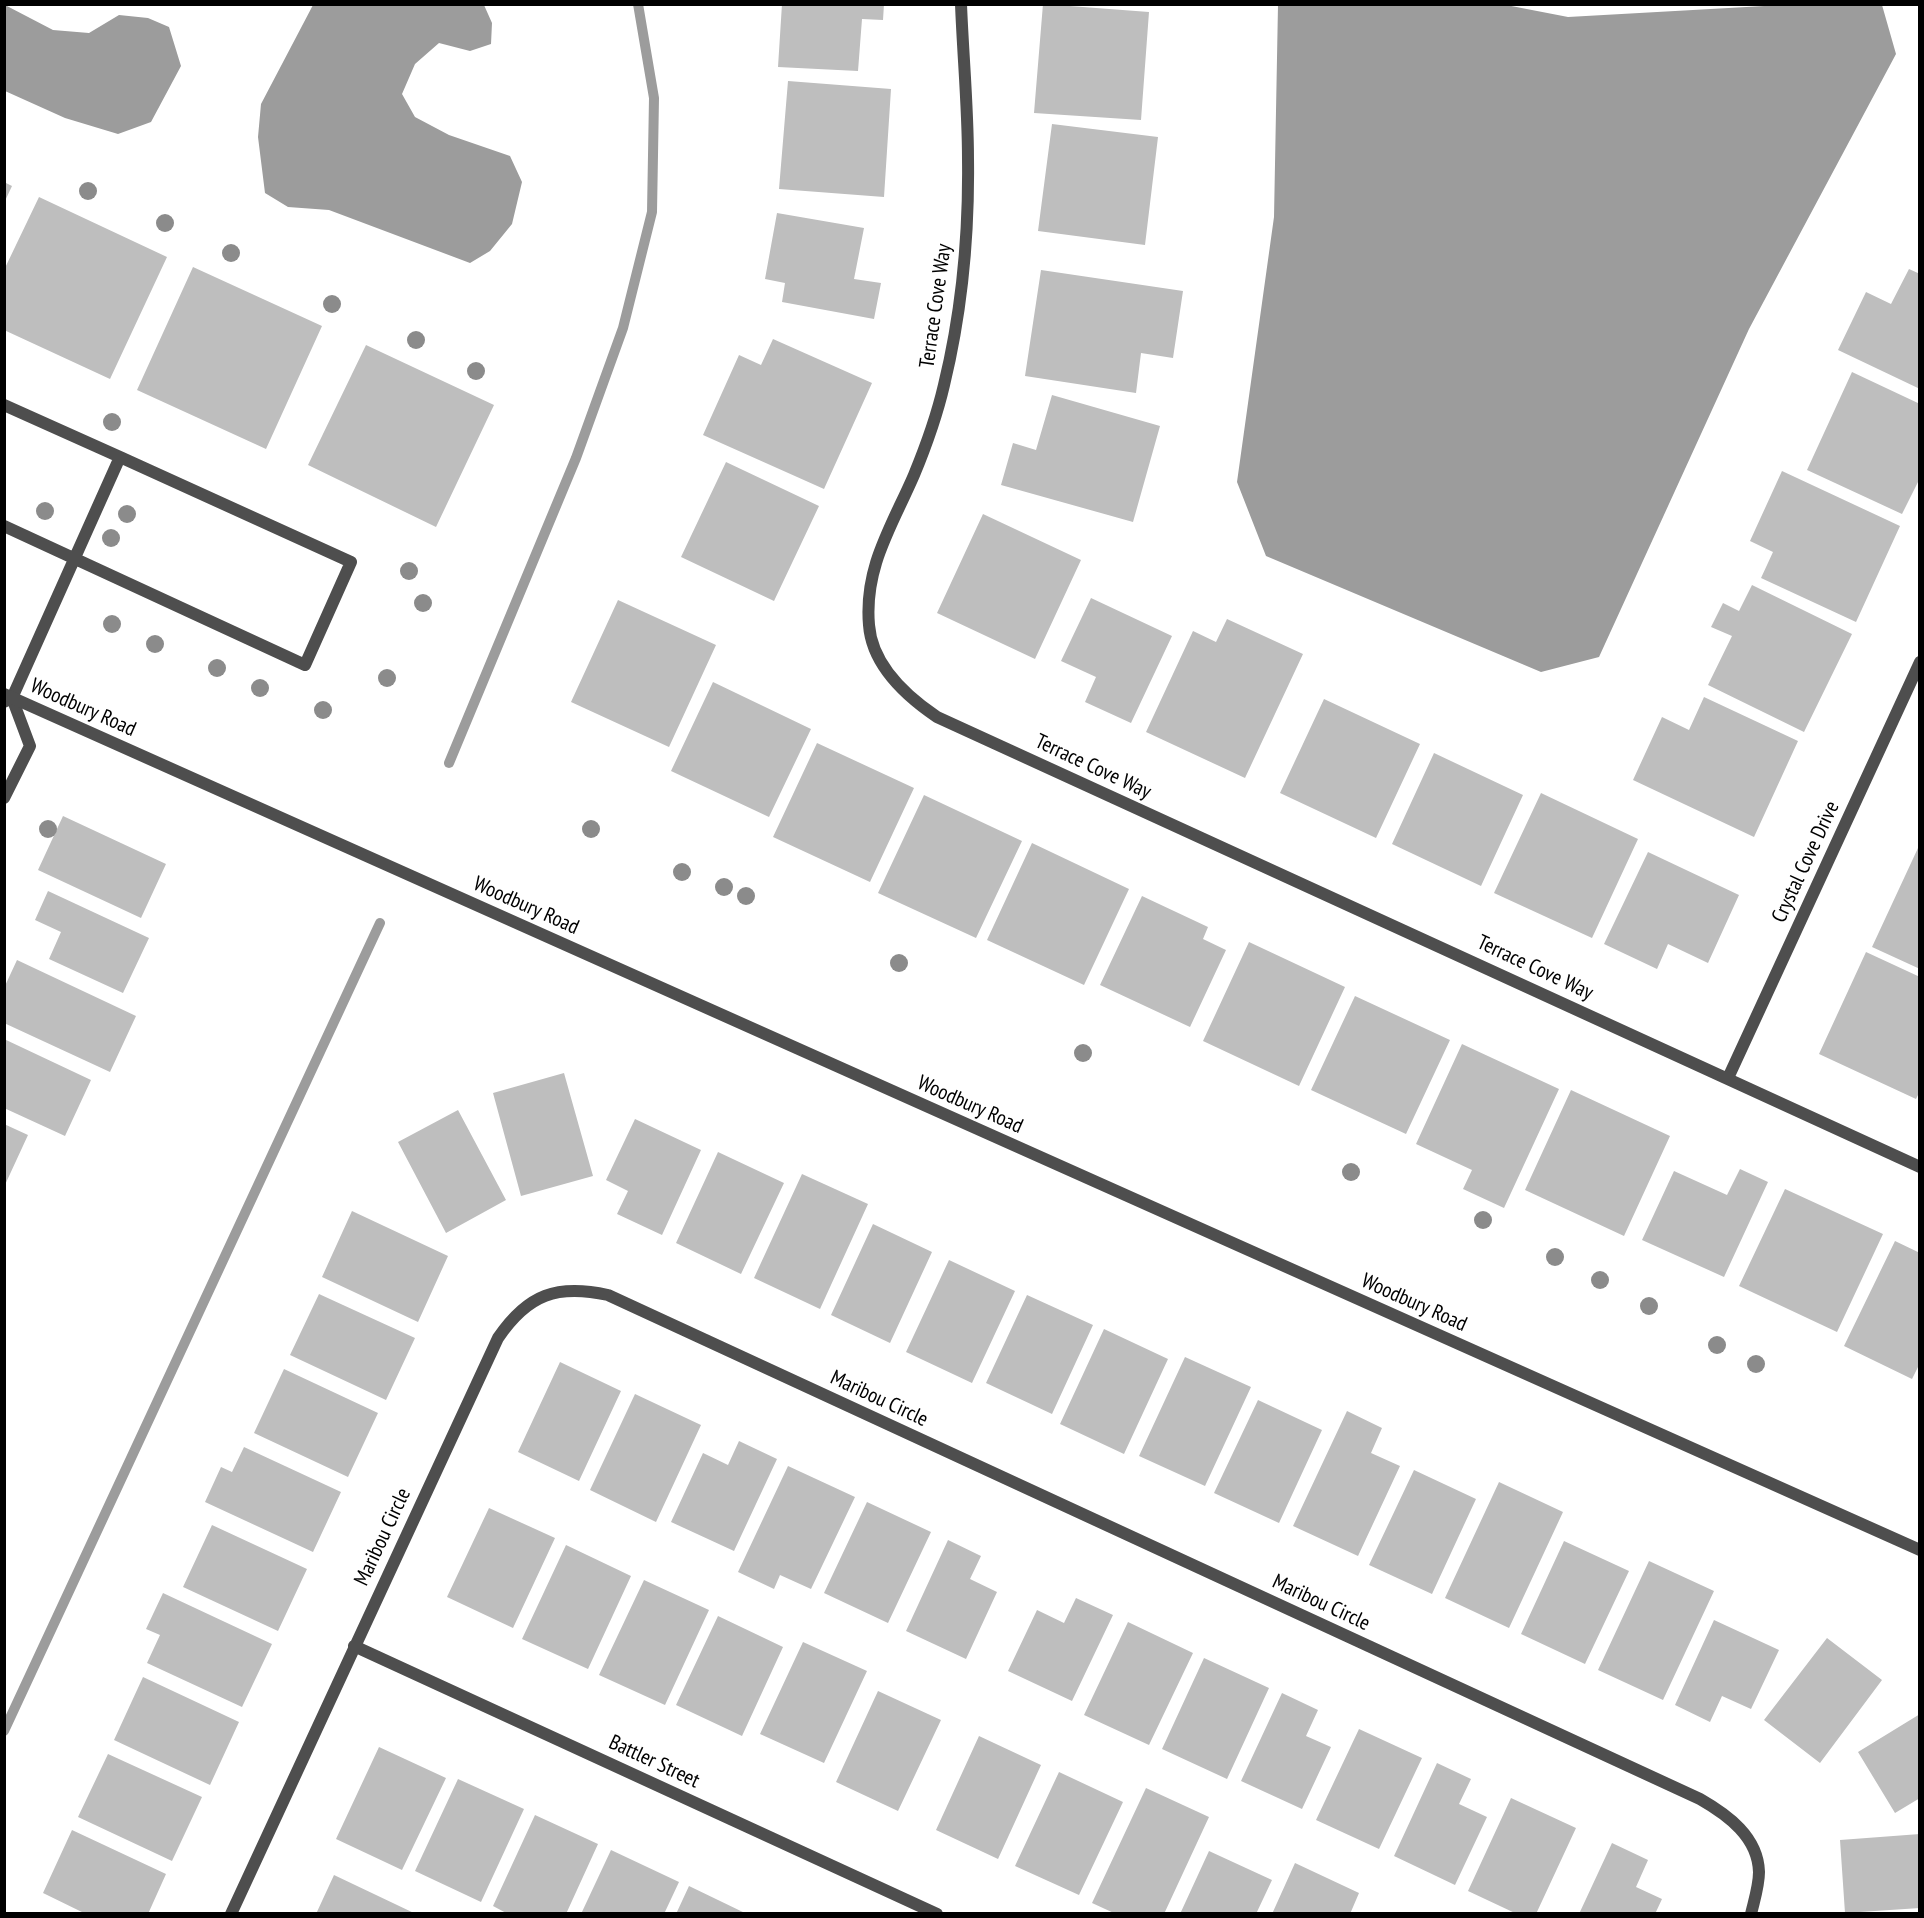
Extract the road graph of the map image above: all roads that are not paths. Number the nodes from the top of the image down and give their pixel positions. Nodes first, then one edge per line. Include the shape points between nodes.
1 (961, 4) edge
2 (4, 405) edge
3 (120, 457) junction
4 (4, 526) edge
5 (74, 558) junction
6 (1920, 662) edge
7 (7, 698) edge
8 (4, 798) edge
9 (1728, 1078) junction
10 (1920, 1167) edge
11 (1920, 1550) edge
12 (354, 1646) junction
13 (231, 1914) edge
14 (937, 1914) edge
15 (1751, 1914) edge

1 - 9 street, Terrace Cove Way via 968,201 954,342 931,430 874,566 868,597 869,628 879,658 896,683 938,717
2 - 3 street
3 - 5 street
3 - 5 street via 351,562 314,645 304,665
4 - 5 street
5 - 7 street
6 - 9 street, Crystal Cove Drive
7 - 8 street via 30,746
7 - 11 street, Woodbury Road
9 - 10 street, Terrace Cove Way
12 - 13 street, Maribou Circle
12 - 14 street, Battler Street
12 - 15 street, Maribou Circle via 498,1338 524,1306 562,1290 585,1290 608,1296 1700,1799 1741,1829 1754,1849 1759,1872

